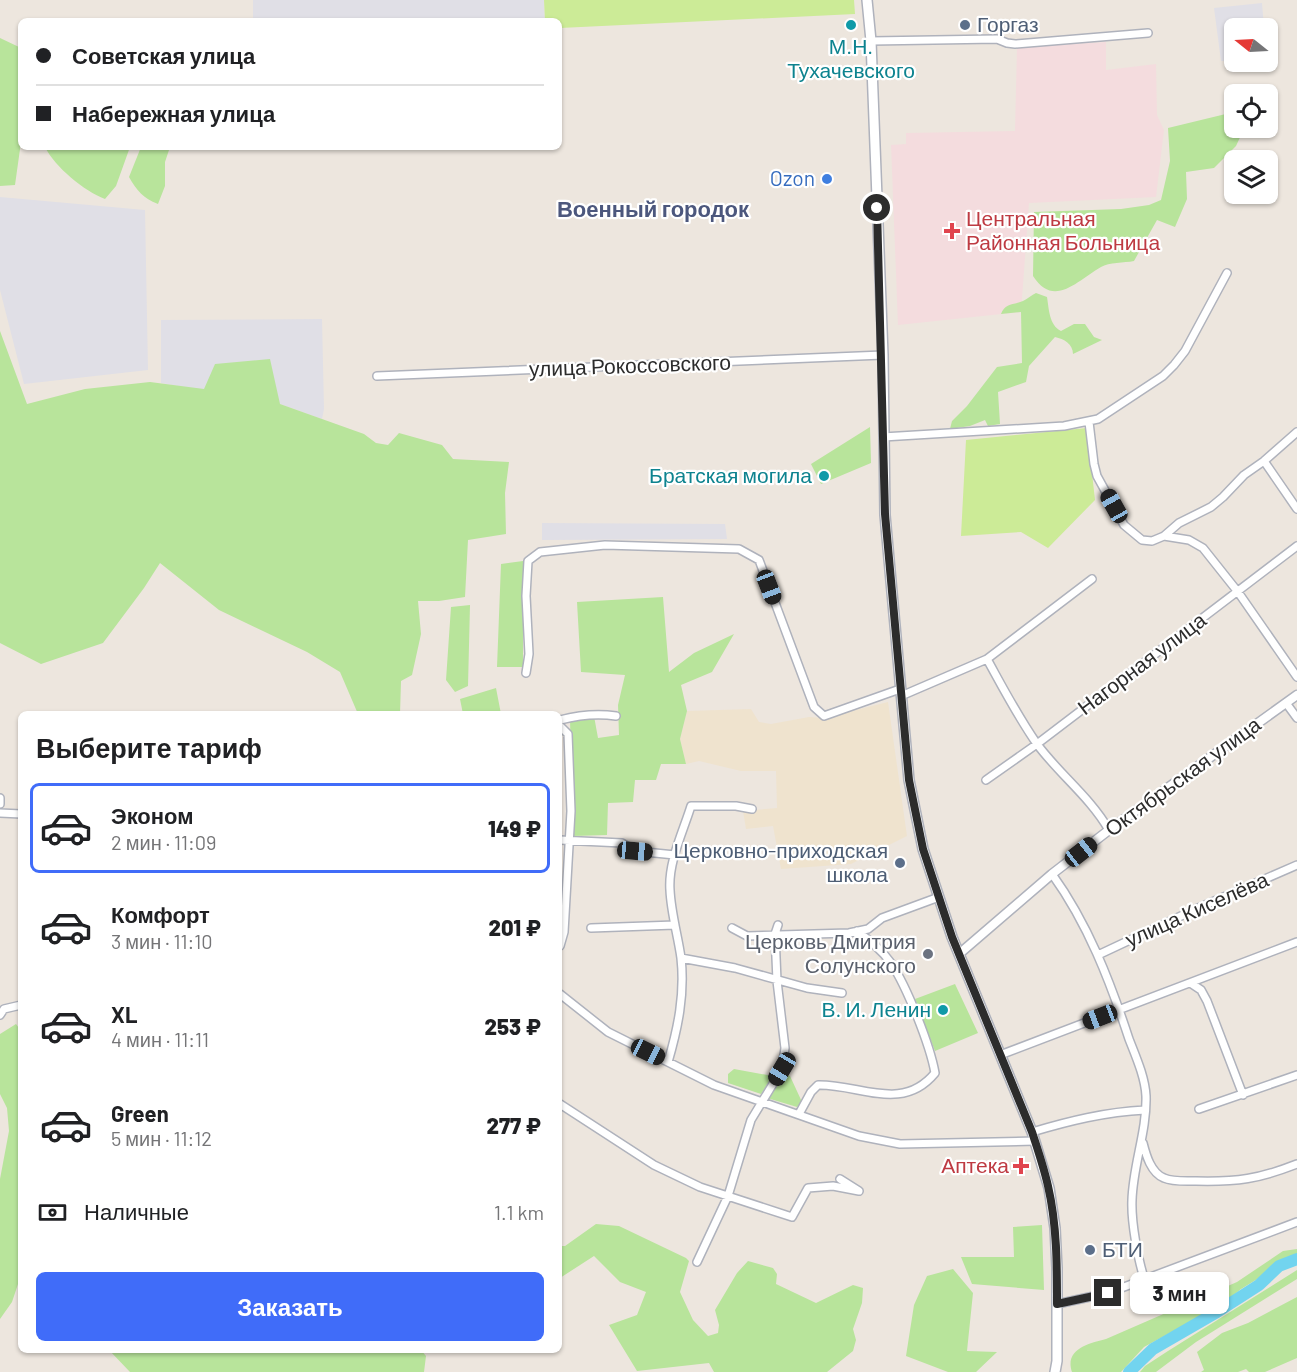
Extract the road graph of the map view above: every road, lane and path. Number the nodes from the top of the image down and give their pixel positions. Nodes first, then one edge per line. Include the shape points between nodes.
1 (867, 0) edge
2 (1148, 33) dead end
3 (871, 41) junction
4 (1227, 273) dead end
5 (882, 355) junction
6 (376, 376) dead end
7 (1089, 422) junction
8 (1297, 432) edge
9 (883, 437) junction
10 (1264, 461) junction
11 (1297, 509) edge
12 (1164, 536) junction
13 (1297, 546) edge
14 (1092, 579) dead end
15 (1238, 592) junction
16 (987, 659) junction
17 (526, 673) dead end
18 (1297, 677) edge
19 (901, 693) junction
20 (1297, 695) edge
21 (1286, 703) junction
22 (616, 716) dead end
23 (1297, 718) edge
24 (562, 719) edge
25 (562, 728) edge
26 (1037, 744) junction
27 (986, 780) dead end
28 (0, 798) edge
29 (0, 804) edge
30 (752, 809) dead end
31 (0, 813) edge
32 (18, 814) edge
33 (1109, 830) junction
34 (562, 840) edge
35 (570, 841) junction
36 (675, 855) junction
37 (1297, 865) edge
38 (1052, 874) junction
39 (939, 897) junction
40 (675, 925) junction
41 (778, 925) dead end
42 (591, 928) dead end
43 (732, 928) dead end
44 (857, 931) junction
45 (775, 934) junction
46 (562, 939) edge
47 (1297, 942) edge
48 (959, 954) junction
49 (1098, 955) junction
50 (681, 958) junction
51 (777, 981) junction
52 (1192, 984) junction
53 (842, 993) dead end
54 (562, 995) edge
55 (18, 1006) edge
56 (1119, 1010) junction
57 (0, 1015) edge
58 (1000, 1055) junction
59 (668, 1062) junction
60 (1297, 1075) edge
61 (1243, 1095) junction
62 (762, 1101) junction
63 (562, 1105) edge
64 (1199, 1109) dead end
65 (1144, 1110) junction
66 (799, 1114) junction
67 (1033, 1137) junction
68 (1142, 1141) junction
69 (1297, 1164) edge
70 (840, 1179) dead end
71 (728, 1196) junction
72 (1297, 1222) edge
73 (697, 1262) dead end
74 (1145, 1281) junction
75 (1057, 1304) junction
76 (1055, 1372) edge

1 - 3 main road
2 - 3 street via 1015,44 997,39
3 - 5 main road
4 - 7 street via 1174,365 1163,376
5 - 6 street, улица Рокоссовского
5 - 9 main road
7 - 9 street via 996,432
7 - 12 street via 1097,476 1124,525 1142,540
8 - 10 street
9 - 19 main road via 885,514
10 - 11 street
10 - 12 street via 1217,502
12 - 15 street via 1188,540 1203,548
13 - 15 street, Нагорная улица
14 - 16 street
15 - 18 street
15 - 26 street, Нагорная улица
16 - 19 street
16 - 26 street
17 - 19 street via 528,561 540,552 605,544 739,549 759,560 814,707 824,716
19 - 39 main road via 909,780 919,833
20 - 21 street, Октябрьская улица
21 - 23 street
21 - 33 street, Октябрьская улица
22 - 24 street via 600,713
25 - 35 street via 568,734
26 - 27 street, Нагорная улица
26 - 33 street via 1099,812
28 - 29 street
30 - 36 street via 691,806
31 - 32 street
33 - 38 street, Октябрьская улица
34 - 35 street
35 - 36 street via 622,843 635,851
35 - 46 street
36 - 40 street via 670,889
37 - 49 street, улица Киселёва
38 - 48 street, Октябрьская улица
38 - 49 street via 1072,902
39 - 44 street
39 - 48 main road
40 - 42 street
40 - 50 street
41 - 45 street
43 - 45 street via 747,936
44 - 45 street
44 - 66 street via 878,946 892,964 932,1056 935,1073 910,1093 872,1094 818,1085
45 - 51 street
47 - 52 street
48 - 58 main road
49 - 56 street
50 - 51 street
50 - 59 street via 681,1011
51 - 53 street
51 - 62 street via 785,1048 782,1069
52 - 56 street
52 - 61 street via 1207,1001
54 - 59 street via 608,1032
55 - 57 street via 4,1009
56 - 58 street
56 - 65 street via 1144,1082
58 - 67 main road
59 - 62 street via 714,1085
60 - 61 street
61 - 64 street
62 - 66 street
62 - 71 street via 751,1120
63 - 71 street via 654,1165
65 - 67 street via 1080,1119
65 - 68 street
66 - 67 street via 859,1136 900,1144
67 - 75 main road via 1049,1188 1055,1228
68 - 69 street via 1156,1173 1180,1181 1247,1180
68 - 74 street via 1132,1202
70 - 71 street via 859,1191 832,1186 808,1188 792,1218
71 - 73 street
72 - 74 street
74 - 75 street
75 - 76 main road

